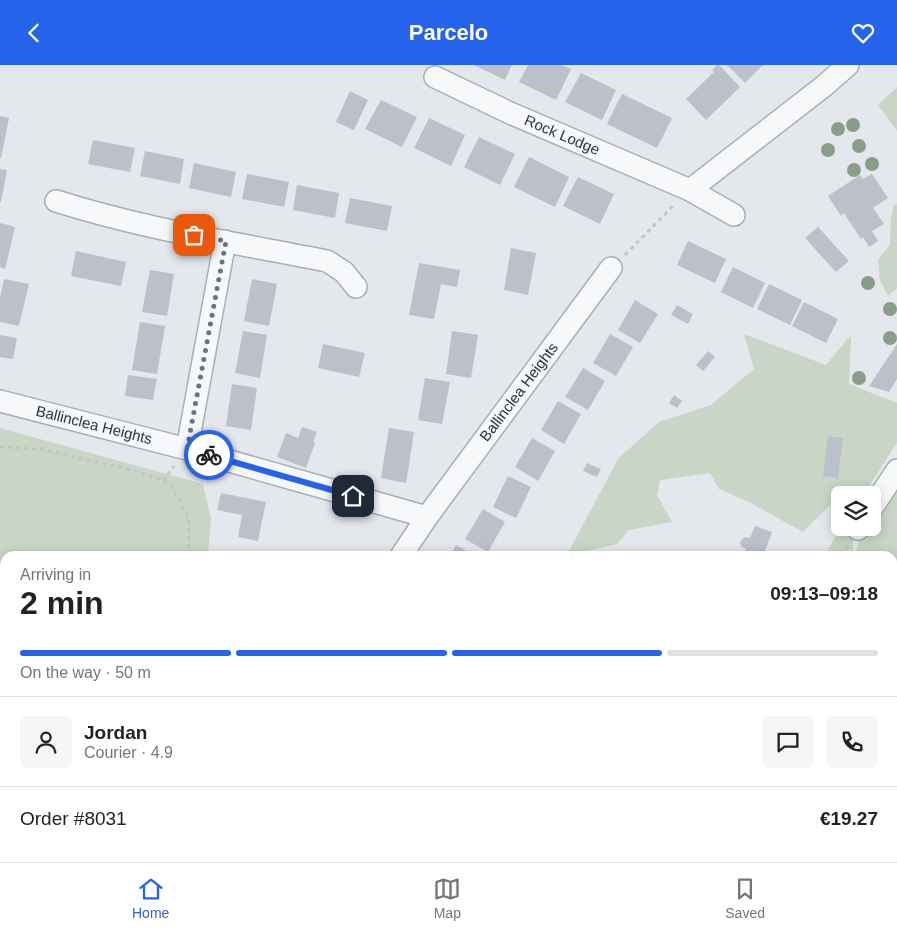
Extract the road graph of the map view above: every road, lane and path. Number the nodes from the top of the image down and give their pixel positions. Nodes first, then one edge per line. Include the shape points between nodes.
1 (848, 65) edge
2 (436, 77) dead end
3 (690, 190) junction
4 (56, 201) dead end
5 (734, 215) dead end
6 (226, 241) junction
7 (611, 268) joint
8 (356, 287) dead end
9 (0, 401) edge
10 (0, 447) edge
11 (187, 449) junction
12 (897, 470) edge
13 (881, 494) edge
14 (427, 517) junction
15 (189, 551) edge
16 (404, 551) edge

1 - 3 street
2 - 3 street, Rock Lodge via 510,113
3 - 5 street, Rock Lodge
3 - 7 path
4 - 6 street via 86,211
6 - 8 street via 327,261
6 - 11 street
7 - 14 street, Ballinclea Heights
9 - 11 street, Ballinclea Heights
10 - 15 path via 41,449 144,473 170,485 189,518
11 - 14 street, Ballinclea Heights
12 - 13 street
14 - 16 street, Ballinclea Heights

